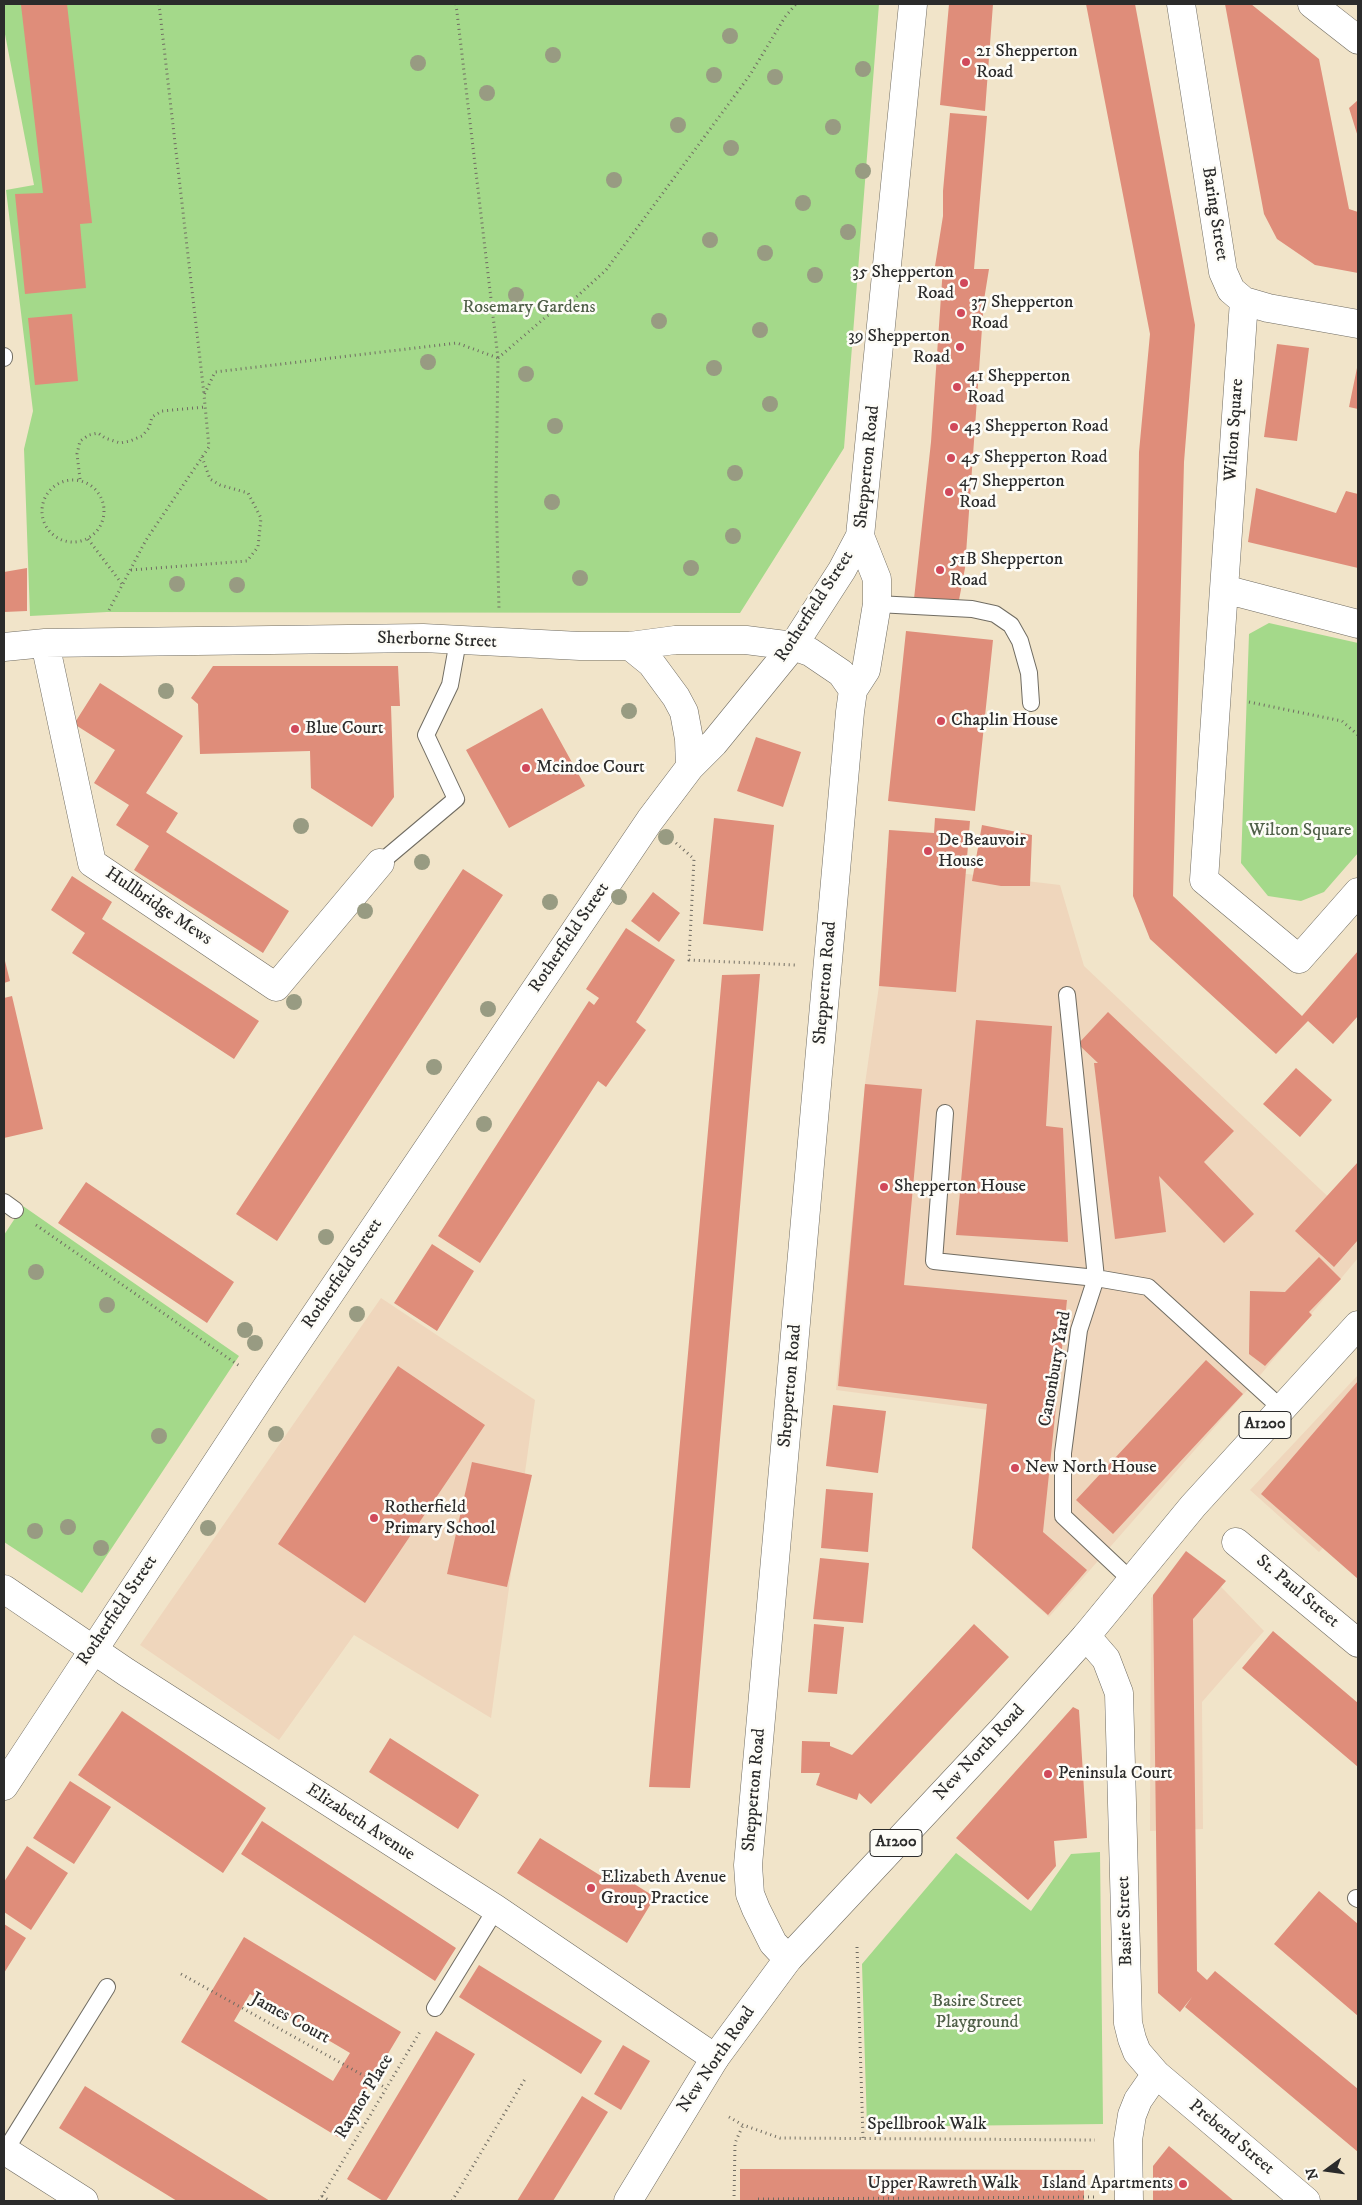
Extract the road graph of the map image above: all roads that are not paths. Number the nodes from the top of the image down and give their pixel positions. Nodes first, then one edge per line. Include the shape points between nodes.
1 (914, 4) edge
2 (1181, 4) edge
3 (1312, 4) edge
4 (1358, 40) edge
5 (1244, 301) junction
6 (1358, 324) edge
7 (860, 536) junction
8 (1224, 590) junction
9 (877, 604) junction
10 (1358, 624) edge
11 (458, 641) junction
12 (45, 643) junction
13 (630, 646) junction
14 (793, 646) junction
15 (4, 647) edge
16 (853, 690) junction
17 (1031, 703) dead end
18 (690, 766) junction
19 (380, 863) joint
20 (1358, 892) edge
21 (1067, 995) dead end
22 (945, 1113) dead end
23 (1096, 1278) junction
24 (1358, 1325) edge
25 (1281, 1408) junction
26 (1236, 1542) dead end
27 (1132, 1580) junction
28 (4, 1590) edge
29 (1086, 1636) junction
30 (1358, 1643) edge
31 (92, 1649) junction
32 (4, 1786) edge
33 (496, 1908) junction
34 (788, 1959) junction
35 (107, 1987) dead end
36 (434, 2008) road end
37 (715, 2058) junction
38 (1156, 2074) junction
39 (4, 2151) edge
40 (1129, 2199) edge
41 (84, 2201) edge
42 (628, 2201) edge
43 (1306, 2201) edge

1 - 7 street, Shepperton Road
2 - 5 street, Baring Street via 1223,272 1231,290
3 - 4 street
5 - 6 street
5 - 8 street, Wilton Square
7 - 9 street, Shepperton Road via 877,579
7 - 14 street, Rotherfield Street
8 - 10 street
8 - 20 street, Wilton Square via 1204,880 1299,959
9 - 16 street, Shepperton Road via 866,670
9 - 17 lane via 972,609 995,614 1011,625 1020,641 1029,673
11 - 12 street, Sherborne Street via 423,638
11 - 13 street, Sherborne Street
11 - 19 lane via 450,685 426,735 456,799
12 - 15 street, Sherborne Street
12 - 19 street, Hullbridge Mews via 92,863 276,987
13 - 14 street, Sherborne Street via 675,640 746,640
13 - 18 street via 651,663 684,712
14 - 16 street, Sherborne Street via 829,663
14 - 18 street, Rotherfield Street via 714,743
16 - 34 street, Shepperton Road via 748,1865 750,1894 756,1909 773,1943
18 - 31 street, Rotherfield Street via 650,820
21 - 23 lane
22 - 23 lane via 934,1261
23 - 25 lane via 1148,1287
23 - 27 lane, Canonbury Yard via 1079,1330 1063,1453 1062,1516
24 - 25 street, New North Road / A1200
25 - 27 street, New North Road / A1200
26 - 30 street, St. Paul Street
27 - 29 street, New North Road / A1200
28 - 31 street, Elizabeth Avenue
29 - 34 street, New North Road / A1200
29 - 38 street, Basire Street via 1106,1659 1119,1693 1128,2023 1137,2052
31 - 32 street, Rotherfield Street
31 - 33 street, Elizabeth Avenue
33 - 36 lane
33 - 37 street, Elizabeth Avenue
34 - 37 street, New North Road / A1200
35 - 39 lane
37 - 42 street, New North Road / A1200
38 - 40 street via 1135,2108 1128,2140
38 - 43 street, Prebend Street
39 - 41 street

